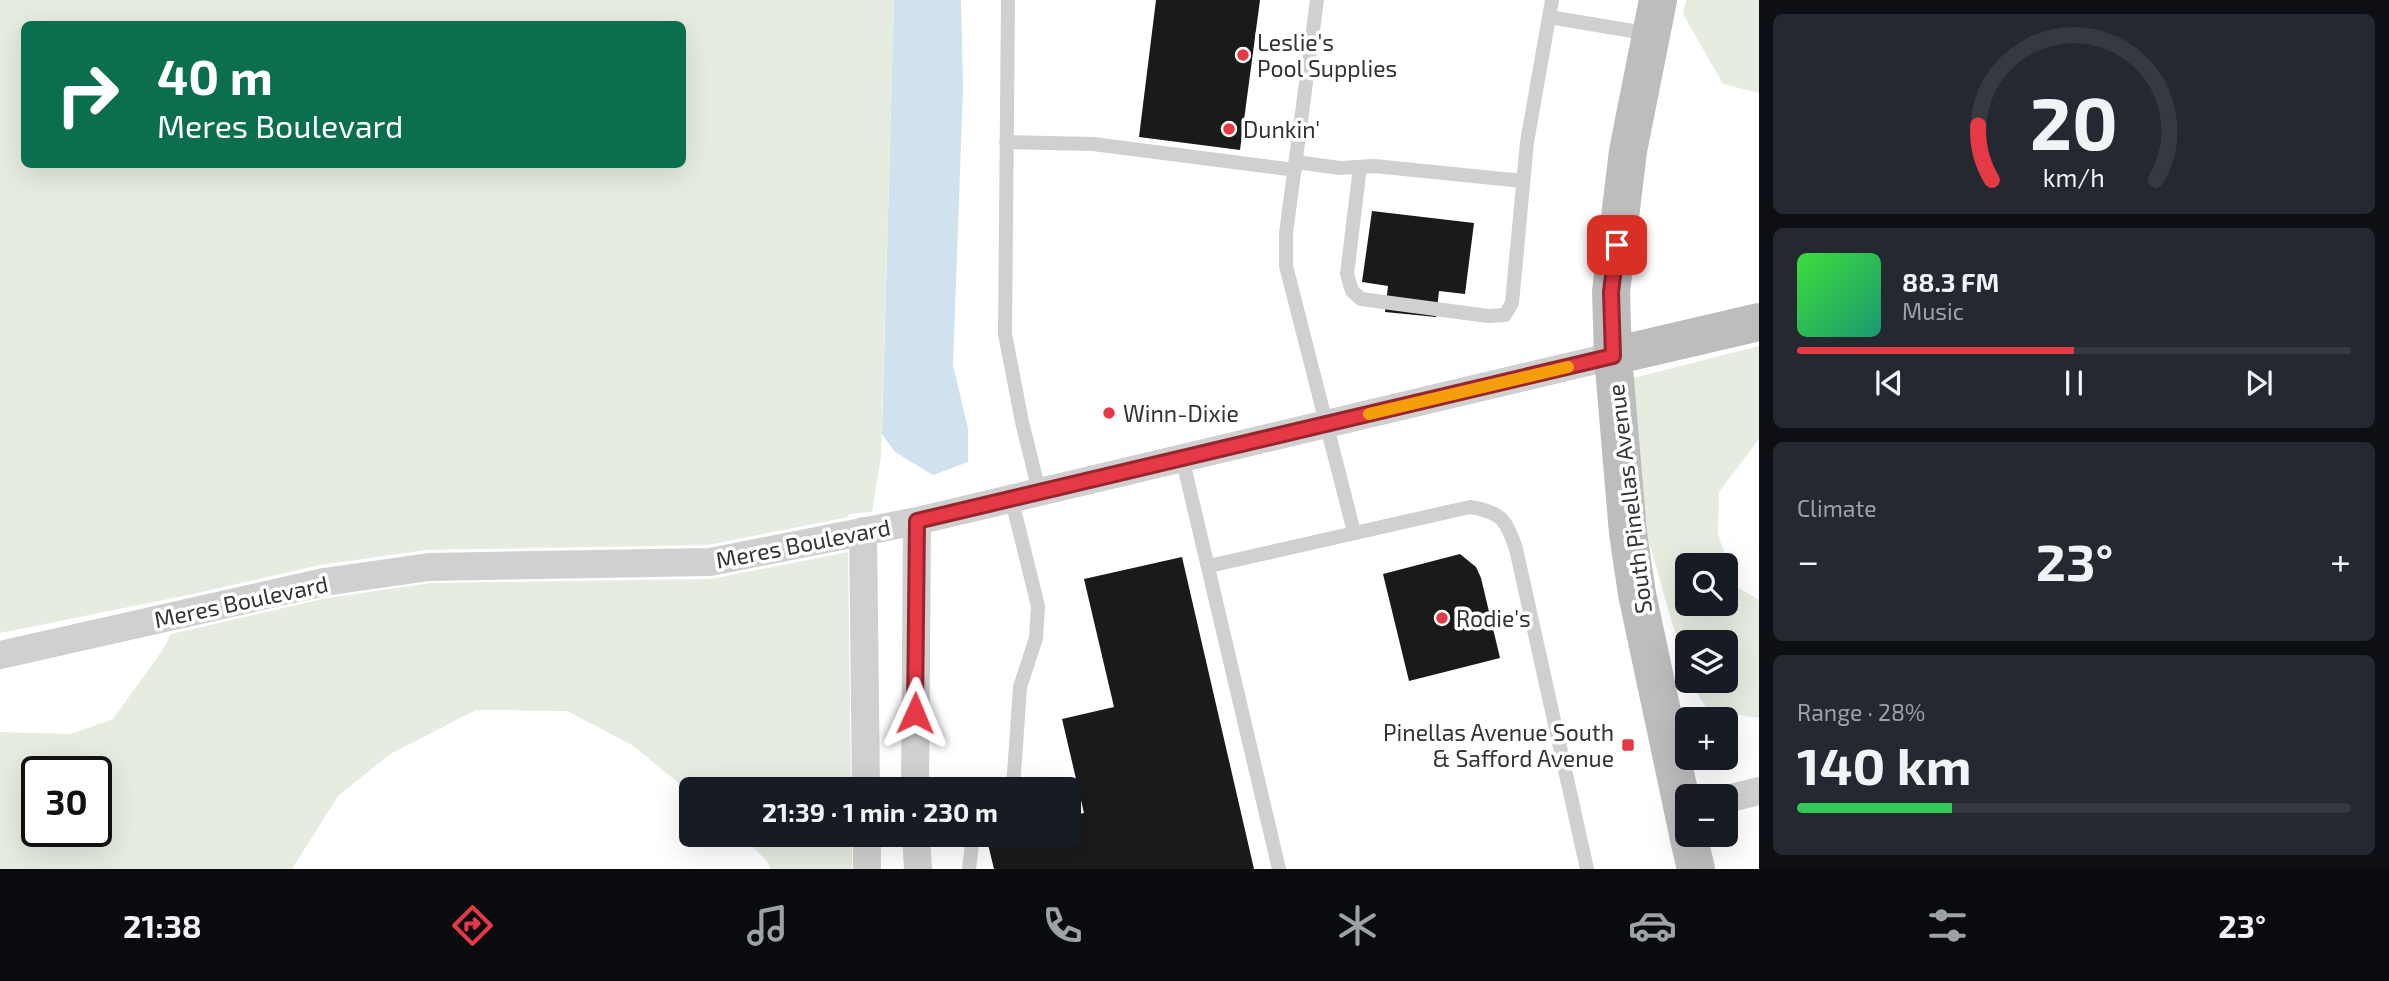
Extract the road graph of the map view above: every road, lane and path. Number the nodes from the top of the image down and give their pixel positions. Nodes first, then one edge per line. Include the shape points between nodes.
1 (1007, 0) edge
2 (1317, 0) edge
3 (1552, 0) edge
4 (1549, 17) junction
5 (1654, 17) edge
6 (1006, 142) junction
7 (1296, 166) junction
8 (1360, 167) junction
9 (1523, 181) junction
10 (1759, 322) edge
11 (1613, 356) junction
12 (1327, 425) junction
13 (1182, 457) junction
14 (1039, 491) junction
15 (1011, 497) junction
16 (917, 521) junction
17 (863, 531) junction
18 (1354, 533) junction
19 (1209, 566) junction
20 (0, 655) edge
21 (866, 777) edge
22 (915, 777) edge
23 (1014, 777) edge
24 (1678, 784) edge
25 (1759, 791) edge
26 (1738, 796) edge
27 (867, 847) edge
28 (917, 847) edge
29 (972, 847) edge
30 (1692, 847) edge
31 (867, 869) edge
32 (918, 869) edge
33 (969, 869) edge
34 (1279, 869) edge
35 (1587, 869) edge
36 (1696, 869) edge

1 - 6 lane
2 - 7 lane
3 - 4 lane
4 - 5 lane
4 - 9 lane
5 - 11 main road, South Pinellas Avenue via 1628,151 1611,292
6 - 7 lane via 1093,145
6 - 14 lane via 1004,334
7 - 8 lane
7 - 12 lane via 1286,266
8 - 9 lane
8 - 9 lane via 1347,274 1352,291 1361,299 1488,316 1504,315 1512,303
10 - 11 main road, Meres Boulevard
11 - 12 street, Meres Boulevard
11 - 24 main road, South Pinellas Avenue via 1632,564
12 - 13 street, Meres Boulevard
12 - 18 lane
13 - 14 street, Meres Boulevard
13 - 19 lane
14 - 15 street, Meres Boulevard
15 - 16 street, Meres Boulevard
15 - 23 lane via 1038,606 1036,638 1020,687
16 - 17 street, Meres Boulevard
16 - 22 street
17 - 20 street, Meres Boulevard via 710,562 429,567 337,580
17 - 21 street
18 - 19 lane
18 - 35 lane via 1470,507 1492,511 1509,528
19 - 34 lane
25 - 26 street
27 - 31 street
28 - 32 street
29 - 33 lane
30 - 36 main road, South Pinellas Avenue

